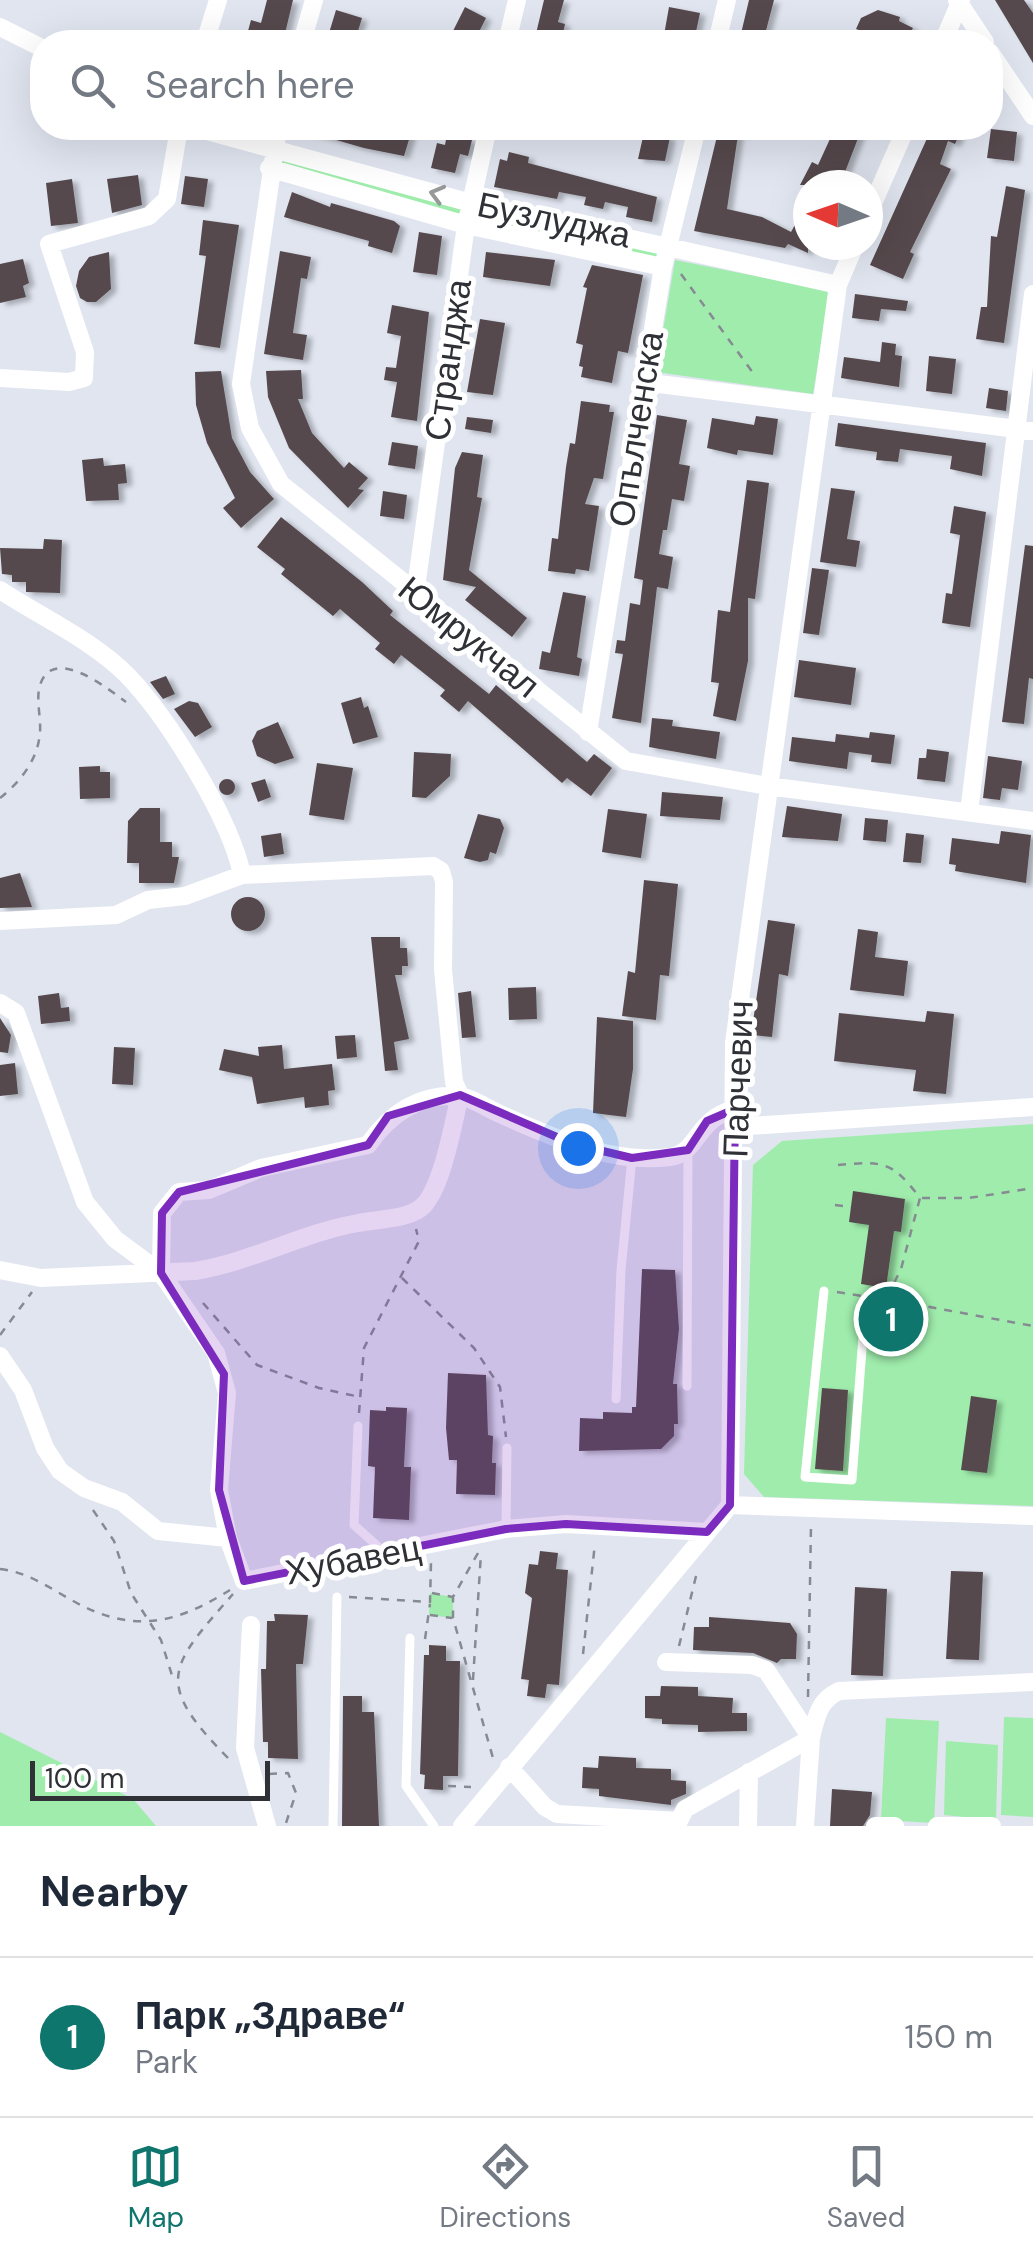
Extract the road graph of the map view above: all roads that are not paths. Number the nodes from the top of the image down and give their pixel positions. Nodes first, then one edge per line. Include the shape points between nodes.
1 (218, 0) edge
2 (314, 0) edge
3 (517, 0) edge
4 (727, 0) edge
5 (959, 2) edge
6 (0, 27) edge
7 (209, 30) edge
8 (305, 30) edge
9 (510, 30) edge
10 (720, 30) edge
11 (948, 30) edge
12 (976, 30) edge
13 (30, 42) edge
14 (1003, 71) edge
15 (1033, 116) edge
16 (178, 140) edge
17 (242, 140) edge
18 (274, 140) edge
19 (485, 140) edge
20 (693, 140) edge
21 (901, 140) edge
22 (272, 148) junction
23 (269, 168) junction
24 (883, 181) edge
25 (471, 203) junction
26 (466, 226) junction
27 (669, 245) junction
28 (848, 260) edge
29 (663, 267) junction
30 (838, 284) junction
31 (1033, 294) edge
32 (0, 378) edge
33 (643, 382) junction
34 (820, 404) junction
35 (1025, 430) edge
36 (0, 590) edge
37 (415, 595) junction
38 (588, 732) junction
39 (768, 786) junction
40 (968, 812) junction
41 (1033, 821) edge
42 (242, 875) junction
43 (0, 920) edge
44 (0, 1004) edge
45 (460, 1095) junction
46 (1033, 1106) edge
47 (735, 1118) junction
48 (688, 1150) junction
49 (632, 1158) junction
50 (0, 1270) edge
51 (162, 1273) junction
52 (824, 1290) road end
53 (882, 1298) road end
54 (0, 1356) edge
55 (687, 1386) dead end
56 (616, 1398) dead end
57 (358, 1426) road end
58 (508, 1448) road end
59 (730, 1506) junction
60 (1033, 1516) edge
61 (506, 1529) junction
62 (707, 1532) junction
63 (228, 1538) junction
64 (386, 1553) junction
65 (337, 1597) road end
66 (250, 1625) dead end
67 (410, 1638) road end
68 (670, 1662) road end
69 (1033, 1682) edge
70 (811, 1738) junction
71 (749, 1772) junction
72 (499, 1778) junction
73 (679, 1823) edge
74 (267, 1826) edge
75 (333, 1826) edge
76 (434, 1826) edge
77 (462, 1826) edge
78 (748, 1826) edge
79 (805, 1826) edge
80 (876, 1826) edge
81 (894, 1826) edge
82 (937, 1826) edge
83 (992, 1826) edge

1 - 7 street
2 - 8 street
3 - 9 street
4 - 10 street
5 - 11 street
5 - 12 street
6 - 13 street
14 - 15 street
16 - 32 street via 167,199 149,216 50,244 84,352 84,378
17 - 22 street, Бузлуджа
18 - 22 street, Юмрукчал
19 - 25 street, Странджа
20 - 27 street, Опълченска
21 - 24 street
22 - 23 street, Юмрукчал
25 -> 22 street, Бузлуджа
23 - 26 street, Бузлуджа
23 - 37 street, Юмрукчал via 241,384 250,428 281,484
25 - 26 street, Странджа
25 - 27 street, Бузлуджа
26 - 29 street, Бузлуджа
26 - 37 street, Странджа
27 - 29 street, Опълченска
27 - 30 street, Бузлуджа
28 - 30 street, Парчевич
29 - 33 street, Опълченска
30 - 34 street, Парчевич
31 - 35 street
33 - 34 street
33 - 38 street, Опълченска
34 - 35 street
34 - 39 street, Парчевич
35 - 40 street
36 - 42 street via 114,664 156,714 236,845
37 - 38 street, Юмрукчал
38 - 39 street, Юмрукчал via 626,761
39 - 40 street, Юмрукчал
39 - 47 street, Парчевич via 734,1044
40 - 41 street, Юмрукчал
42 - 43 street via 116,915
42 - 45 street via 418,864 441,872 443,970
44 - 51 street via 16,1013 84,1202 115,1239
45 - 49 street via 573,1144
45 - 51 street via 436,1181 427,1202 411,1214 337,1226 220,1267
45 - 51 street via 414,1103 388,1116 368,1145 260,1168 209,1190 179,1192 162,1212
46 - 47 street
47 - 48 street via 707,1120
47 - 59 street, Парчевич
48 - 49 street
48 - 55 lane
49 - 56 lane
50 - 51 street via 41,1278
51 - 63 street via 204,1331 224,1374 219,1490
52 - 53 lane via 805,1477 852,1480 864,1322
54 - 63 street via 23,1390 51,1462 158,1531
57 - 64 lane via 354,1525
58 - 61 lane
59 - 60 street
59 - 62 street
61 - 62 street, Хубавец
61 - 64 street, Хубавец
62 - 72 street
63 - 64 street, Хубавец via 244,1581
65 - 75 lane
66 - 74 street via 245,1748
67 - 76 lane via 406,1786
68 - 70 street via 766,1670
69 - 70 street via 839,1690 826,1696
70 - 71 street
70 - 79 street
71 - 73 street via 685,1808
71 - 78 street
72 - 73 street via 556,1814
72 - 77 street
80 - 81 street
82 - 83 street

